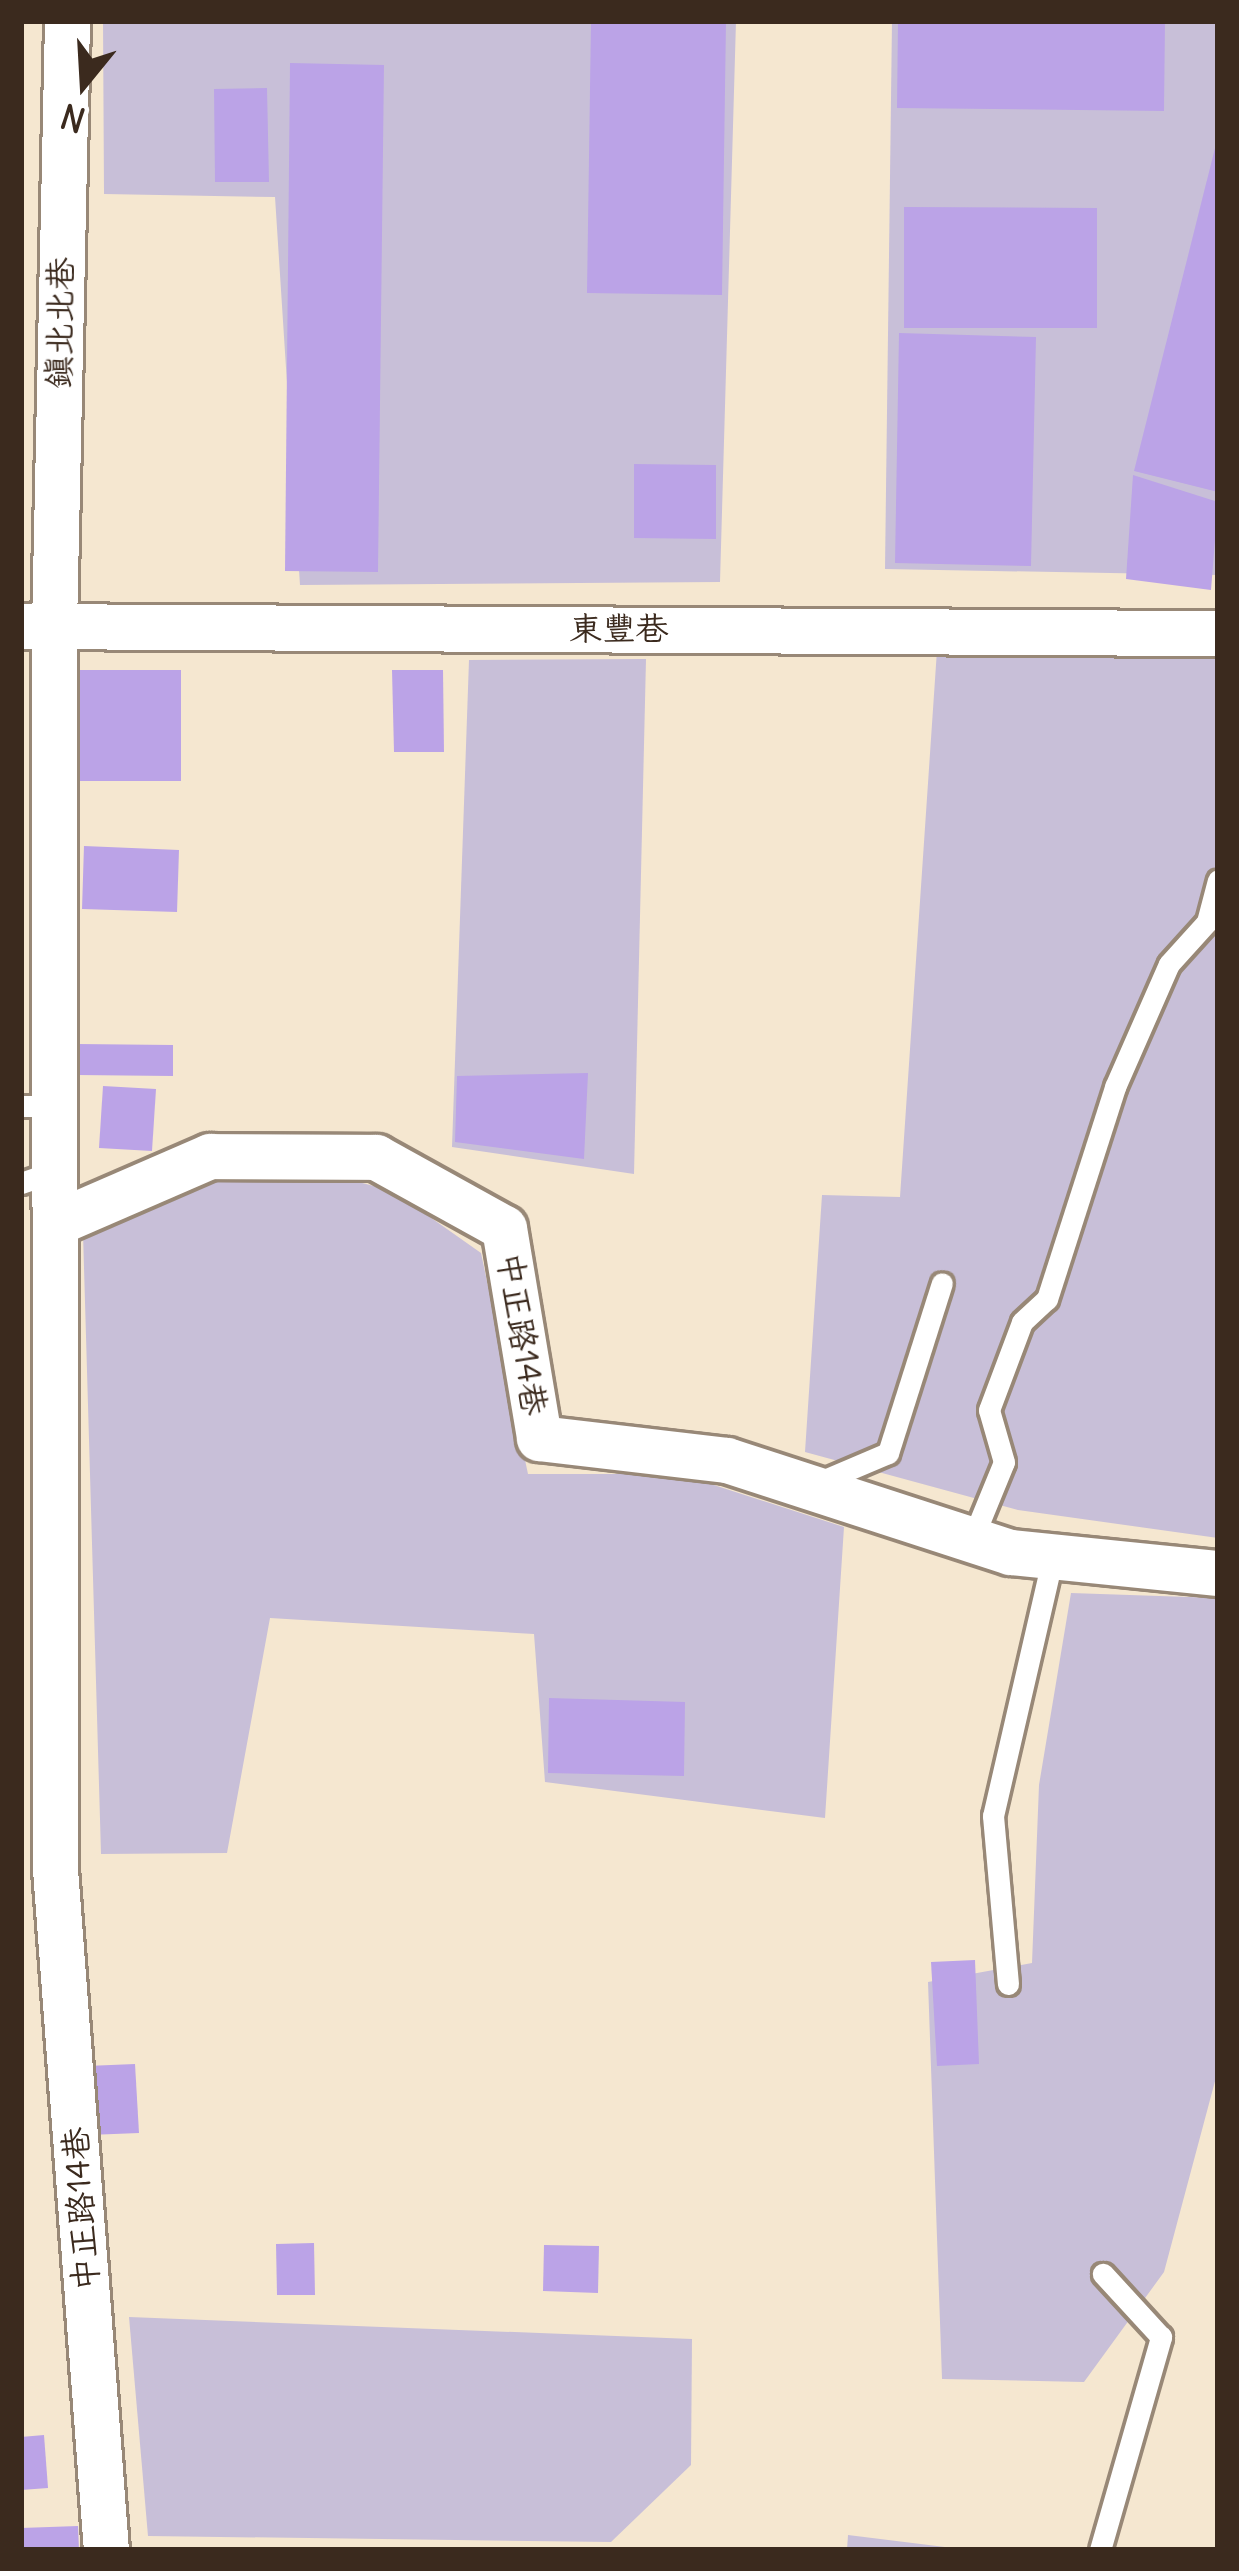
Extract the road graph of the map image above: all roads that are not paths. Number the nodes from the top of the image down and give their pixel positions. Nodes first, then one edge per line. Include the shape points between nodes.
1 (67, 21) edge
2 (38, 626) edge
3 (1218, 633) edge
4 (1218, 880) edge
5 (39, 1106) edge
6 (40, 1176) edge
7 (58, 1222) junction
8 (942, 1283) dead end
9 (809, 1486) junction
10 (972, 1540) junction
11 (1053, 1556) junction
12 (1218, 1573) edge
13 (38, 1869) edge
14 (1008, 1984) dead end
15 (1103, 2274) dead end
16 (106, 2550) edge
17 (1100, 2550) edge

1 - 2 street, 鎮北北巷
2 - 3 street, 東豐巷
2 - 5 street, 中正路14巷
4 - 10 lane via 1207,922 1169,964 1115,1088 1047,1299 1022,1322 989,1410 1004,1462
5 - 6 street, 中正路14巷
6 - 7 street, 中正路14巷
7 - 9 street, 中正路14巷 via 210,1156 376,1157 505,1228 539,1438 728,1460
7 - 13 street, 中正路14巷
8 - 9 lane via 888,1454
9 - 10 street, 中正路14巷
10 - 11 street, 中正路14巷
11 - 12 street, 中正路14巷
11 - 14 lane via 993,1816
13 - 16 street, 中正路14巷
15 - 17 lane via 1161,2338

